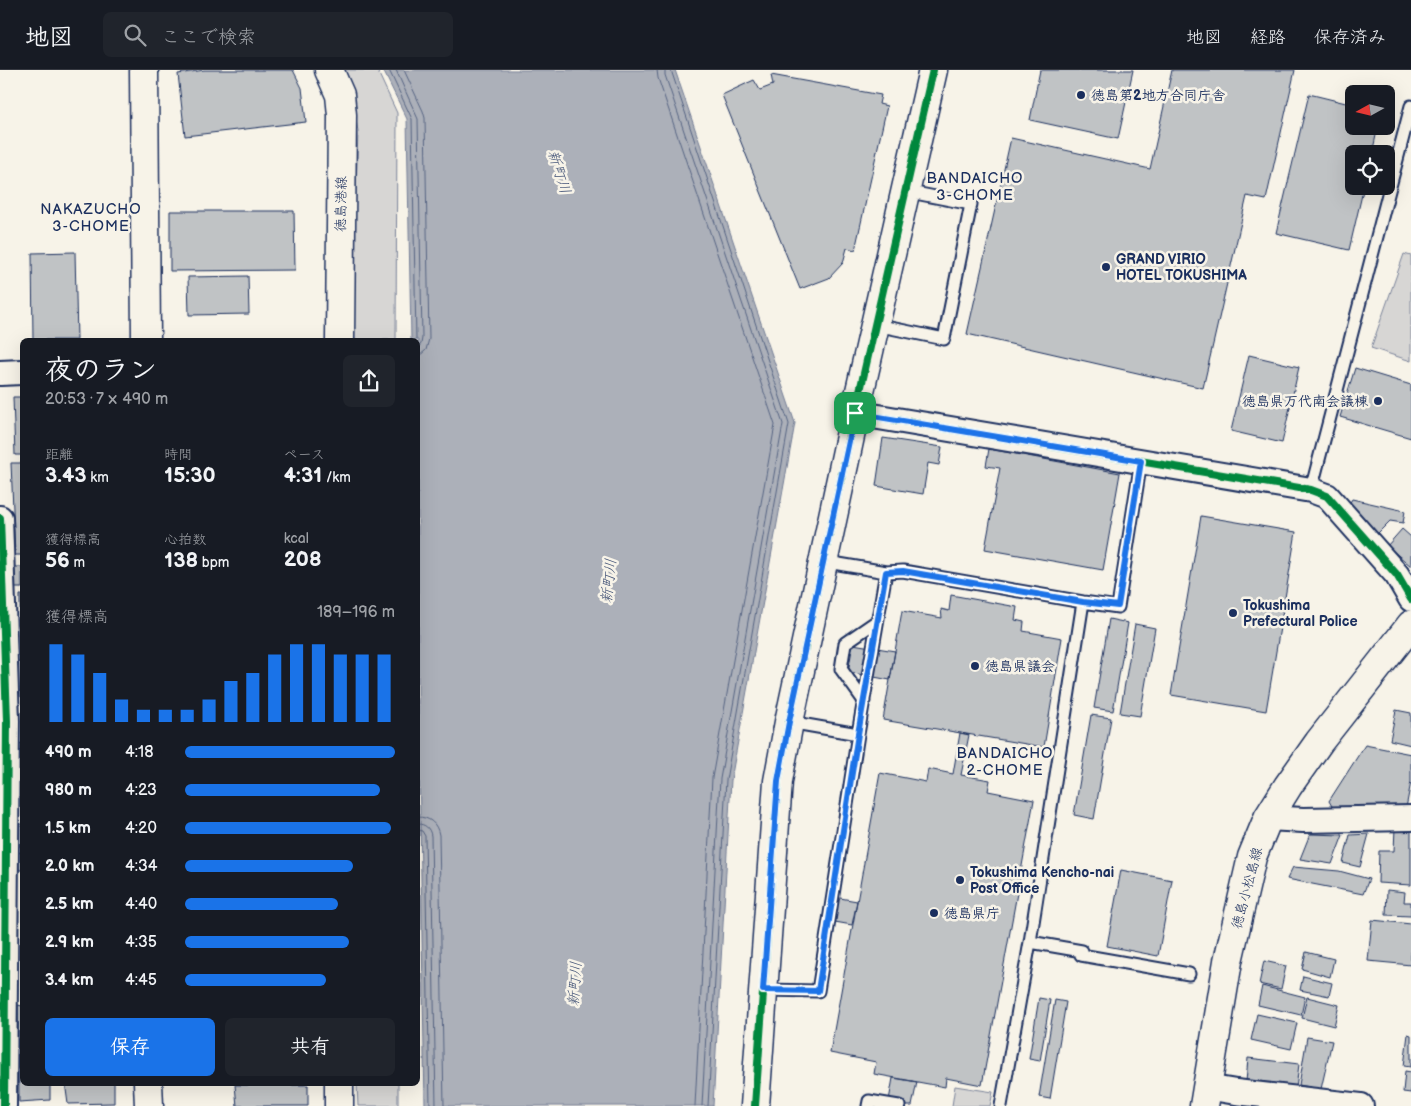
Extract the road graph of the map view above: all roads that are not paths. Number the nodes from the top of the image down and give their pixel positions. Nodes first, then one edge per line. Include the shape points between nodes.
1 (144, 70) edge
2 (329, 70) edge
3 (933, 70) edge
4 (1411, 106) edge
5 (905, 191) junction
6 (876, 326) junction
7 (146, 338) edge
8 (340, 338) edge
9 (20, 372) edge
10 (0, 373) edge
11 (855, 413) junction
12 (1141, 461) junction
13 (1311, 490) junction
14 (0, 518) edge
15 (833, 563) dead end
16 (886, 572) junction
17 (1411, 599) edge
18 (1083, 602) junction
19 (877, 621) junction
20 (1411, 626) edge
21 (864, 700) junction
22 (10, 721) edge
23 (789, 722) junction
24 (858, 734) junction
25 (1268, 818) junction
26 (1411, 818) edge
27 (1030, 942) junction
28 (1189, 974) dead end
29 (763, 990) junction
30 (148, 1086) edge
31 (339, 1086) edge
32 (1205, 1097) edge
33 (4, 1106) edge
34 (148, 1106) edge
35 (339, 1106) edge
36 (755, 1106) edge
37 (868, 1106) edge
38 (899, 1106) edge
39 (1001, 1106) edge
40 (1361, 1106) edge

1 - 7 street
2 - 8 street, 徳島港線 via 340,95 342,115
3 - 5 street
4 - 13 lane
5 - 6 street
5 - 6 lane via 971,204 944,339
6 - 11 street
9 - 10 street
11 - 12 street
11 - 23 street
12 - 13 street
12 - 18 lane via 1118,606
13 - 17 street via 1328,496 1397,575
14 - 22 street
15 - 16 lane
16 - 18 lane via 903,571
16 - 19 lane
18 - 27 lane
19 - 21 lane
19 - 21 lane via 845,643 841,669
20 - 25 street, 徳島小松島線 via 1319,742
21 - 24 lane
22 - 33 street
23 - 24 lane
23 - 29 street via 778,781
24 - 29 lane via 818,991
25 - 26 street
25 - 32 street, 徳島小松島線 via 1252,857 1243,894
27 - 28 lane via 1082,951 1081,955
27 - 39 lane
29 - 36 street
30 - 34 street
31 - 35 street
32 - 40 street via 1236,1092
37 - 38 lane via 869,1101

